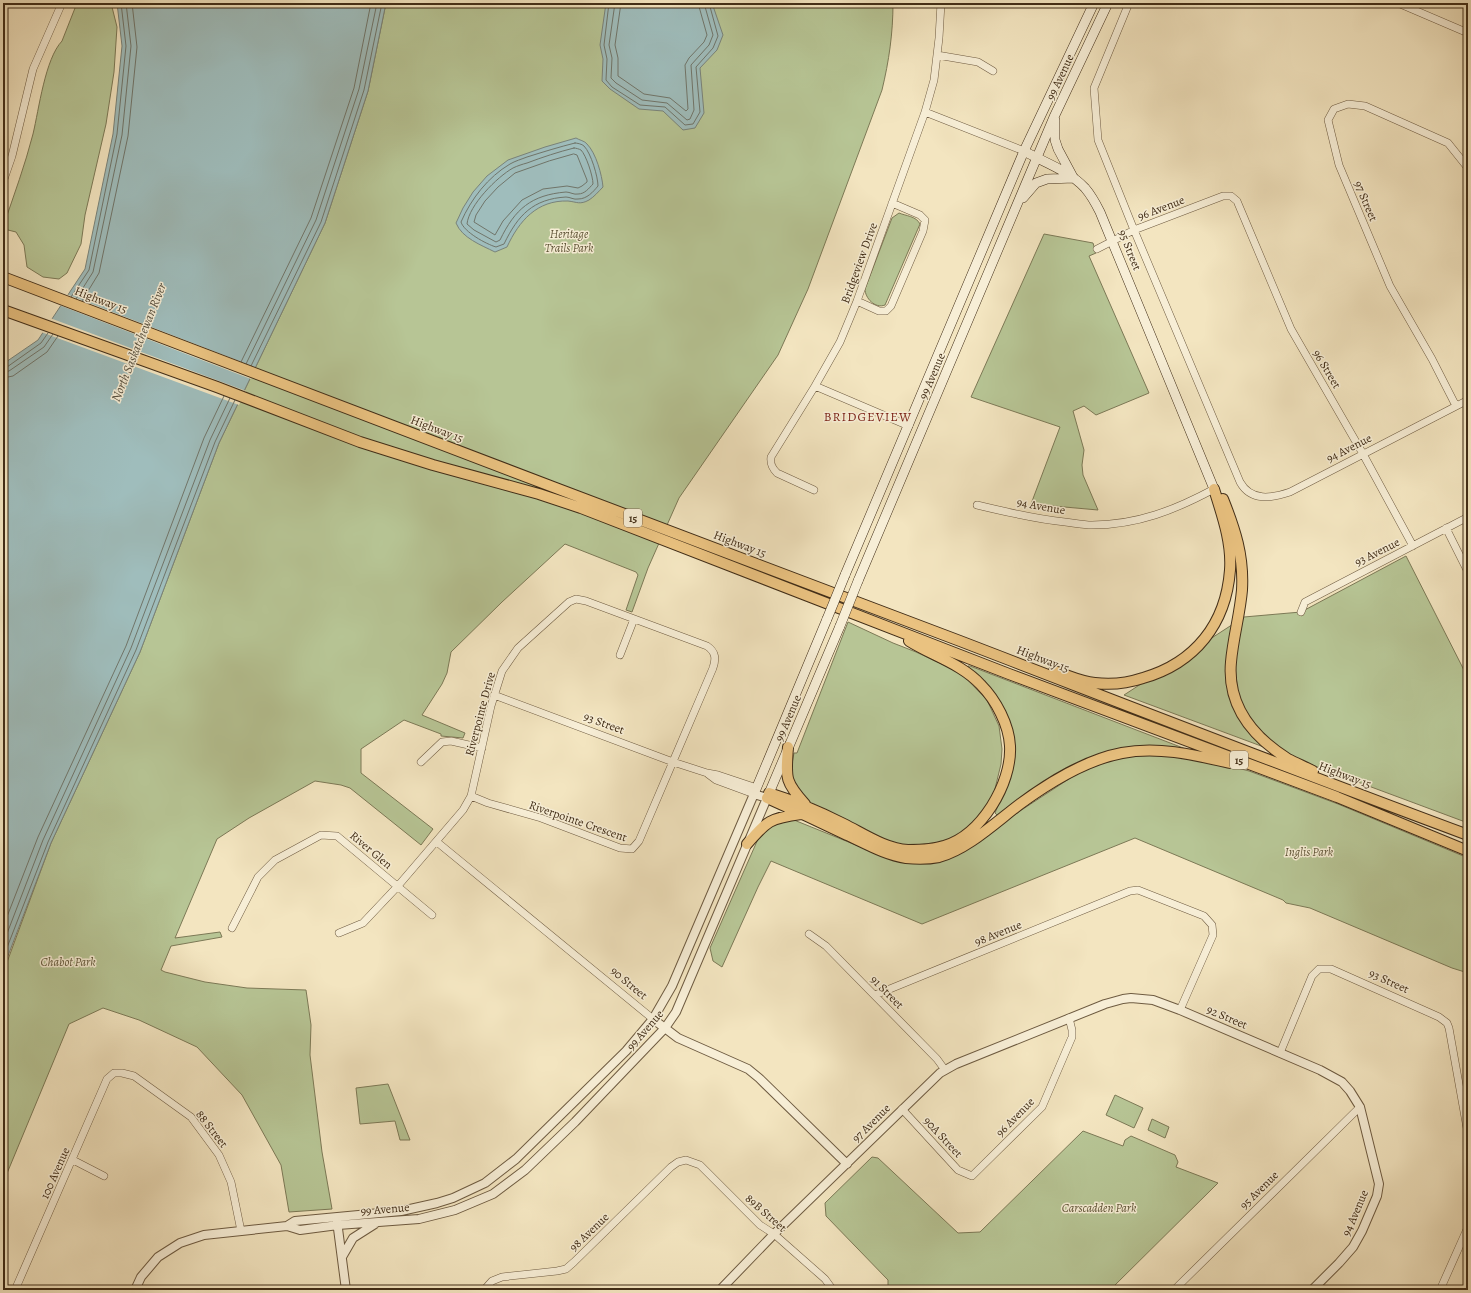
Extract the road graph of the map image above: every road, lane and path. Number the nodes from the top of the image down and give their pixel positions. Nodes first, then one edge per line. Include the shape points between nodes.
1 (62, 3) edge
2 (941, 3) edge
3 (1094, 3) edge
4 (1108, 3) edge
5 (1129, 3) edge
6 (1398, 3) edge
7 (1468, 33) edge
8 (937, 55) junction
9 (993, 71) dead end
10 (925, 112) junction
11 (1054, 117) junction
12 (1024, 151) junction
13 (1037, 159) junction
14 (1468, 168) edge
15 (1074, 178) junction
16 (3, 182) edge
17 (1234, 198) joint
18 (892, 203) junction
19 (1017, 206) junction
20 (1134, 230) junction
21 (1113, 241) junction
22 (1097, 249) dead end
23 (3, 276) edge
24 (857, 301) junction
25 (3, 310) edge
26 (815, 386) junction
27 (1468, 400) edge
28 (1456, 406) junction
29 (909, 426) junction
30 (1364, 454) junction
31 (1241, 484) joint
32 (1214, 489) junction
33 (814, 490) dead end
34 (977, 505) dead end
35 (1468, 517) edge
36 (1446, 528) junction
37 (1413, 546) junction
38 (1468, 572) edge
39 (1301, 612) dead end
40 (634, 619) junction
41 (886, 626) junction
42 (964, 643) junction
43 (620, 655) dead end
44 (494, 695) junction
45 (788, 747) junction
46 (482, 748) junction
47 (421, 762) dead end
48 (674, 762) junction
49 (1280, 775) junction
50 (1348, 790) junction
51 (756, 791) junction
52 (471, 796) junction
53 (768, 796) junction
54 (804, 810) junction
55 (1468, 835) edge
56 (437, 842) junction
57 (747, 844) junction
58 (1468, 851) edge
59 (397, 887) junction
60 (432, 915) dead end
61 (232, 928) dead end
62 (339, 933) dead end
63 (809, 934) dead end
64 (875, 995) junction
65 (1180, 1010) junction
66 (653, 1018) junction
67 (1069, 1018) junction
68 (665, 1028) junction
69 (1280, 1053) junction
70 (944, 1070) junction
71 (122, 1073) joint
72 (1360, 1106) junction
73 (902, 1109) junction
74 (1468, 1134) edge
75 (73, 1160) junction
76 (682, 1161) joint
77 (847, 1164) junction
78 (104, 1176) dead end
79 (972, 1176) joint
80 (337, 1221) junction
81 (378, 1223) junction
82 (1468, 1227) edge
83 (241, 1231) junction
84 (774, 1234) junction
85 (342, 1257) junction
86 (15, 1290) edge
87 (135, 1290) edge
88 (346, 1290) edge
89 (484, 1290) edge
90 (720, 1290) edge
91 (833, 1290) edge
92 (1174, 1290) edge
93 (1312, 1290) edge
94 (1440, 1290) edge

1 - 16 street via 33,69 12,156
2 - 8 street, Bridgeview Drive
3 - 12 main road, 99 Avenue
4 - 11 main road, 99 Avenue
5 - 20 street, 95 Street via 1094,88 1098,140
6 - 7 street
8 - 9 street via 978,62
8 - 10 street, Bridgeview Drive via 934,80
10 - 12 street, 95 Street
10 - 18 street, Bridgeview Drive
11 - 13 main road, 99 Avenue
11 - 15 main road via 1055,140
12 - 13 main road, 95 Street
12 - 29 main road, 99 Avenue
13 - 15 main road, 95 Street
13 - 19 main road, 99 Avenue
14 - 28 street, 97 Street via 1448,143 1365,106 1348,104 1334,109 1328,120 1339,165 1390,286
15 - 19 main road via 1047,179 1036,183
15 - 21 main road, 95 Street via 1090,194
17 - 20 street, 96 Avenue via 1223,196
17 - 30 street, 96 Street via 1291,329
18 - 24 street, Bridgeview Drive
18 - 24 street via 920,215 925,220 924,231 891,306 886,311 879,311
19 - 45 main road, 99 Avenue, bridge
20 - 21 street, 96 Avenue
20 - 31 street, 95 Street
21 - 22 street, 96 Avenue
21 - 32 main road, 95 Street
23 - 42 main road, Highway 15 / 15
24 - 26 street, Bridgeview Drive via 840,342
25 - 41 main road, Highway 15 via 390,452 581,508
26 - 29 street
26 - 33 street, Bridgeview Drive via 771,457 770,463 777,473
27 - 28 street, 94 Avenue
28 - 30 street, 94 Avenue
29 - 51 main road, 99 Avenue, bridge
30 - 31 street, 94 Avenue via 1272,497 1257,496
30 - 37 street, 96 Street
32 - 34 street, 94 Avenue via 1155,516 1091,526 1036,519
32 - 42 main road via 1227,535 1230,569 1228,585 1222,609 1211,631 1199,647 1184,660 1159,674 1133,682 1094,683
32 - 50 main road via 1222,498 1240,546 1242,590 1231,664 1231,683 1236,703 1248,725 1267,744 1288,759
35 - 36 street, 93 Avenue
36 - 37 street, 93 Avenue
36 - 38 street
37 - 39 street, 93 Avenue via 1305,602
40 - 43 street
40 - 44 street, Riverpointe Drive via 586,601 573,600 513,654 502,671
40 - 48 street, Riverpointe Drive via 707,646 716,657
41 - 49 main road, Highway 15 / 15
41 - 54 main road via 971,675 982,685 997,706 1008,730 1010,747 1008,768 1000,792 975,827 959,839 927,850 906,850 884,844
42 - 50 main road, Highway 15 / 15
44 - 46 street, Riverpointe Drive
44 - 48 street, 93 Street
45 - 53 main road, 99 Avenue
45 - 54 main road via 786,774
46 - 47 street via 451,741 442,742
46 - 52 street, Riverpointe Drive
48 - 51 street, 93 Street via 718,775
48 - 52 street, Riverpointe Crescent via 639,841 632,849 620,848 541,818
49 - 54 main road via 1190,754 1151,750 1122,753 1071,771 980,835 947,854 933,857 905,858 882,851
49 - 58 main road, Highway 15 / 15
50 - 55 main road, Highway 15 / 15
51 - 53 street, 93 Street
51 - 66 street, 99 Avenue via 672,986
52 - 56 street, Riverpointe Drive
53 - 54 main road
53 - 57 street, 99 Avenue
54 - 57 main road via 770,820
56 - 59 street, Riverpointe Drive
56 - 66 street, 90 Street
57 - 68 street, 99 Avenue via 676,1012
59 - 60 street, River Glen
59 - 61 street, River Glen via 337,836 321,834 275,860 258,877
59 - 62 street, Riverpointe Drive via 363,923
63 - 64 street, 91 Street via 826,946
64 - 65 street, 98 Avenue via 1130,891 1138,890 1204,916 1212,925 1213,935
64 - 70 street, 91 Street via 937,1059
65 - 67 street, 92 Street via 1153,1000 1131,998 1113,1001
65 - 69 street, 92 Street
66 - 68 street, 90 Street
66 - 80 street, 99 Avenue via 626,1051 545,1132 485,1183 453,1198 420,1207
67 - 70 street, 97 Avenue
67 - 79 street, 96 Avenue via 1072,1037 1042,1107
68 - 77 street, 90 Street via 678,1038 748,1069
68 - 81 street, 99 Avenue via 575,1122 525,1170 493,1194 437,1215
69 - 72 street, 92 Street via 1337,1079 1350,1091
69 - 74 street, 93 Street via 1312,976 1319,969 1331,969 1447,1022
70 - 73 street, 97 Avenue
71 - 75 street, 100 Avenue via 114,1074 107,1079
71 - 83 street, 88 Street via 134,1076 190,1117 214,1148 231,1182
72 - 92 street, 95 Avenue
72 - 93 street, 94 Avenue via 1378,1180 1377,1196 1353,1247
73 - 77 street, 97 Avenue
73 - 79 street, 90A Street via 958,1170
75 - 78 street
75 - 86 street, 100 Avenue
76 - 84 street, 89B Street via 700,1165 760,1225
76 - 89 street, 98 Avenue via 674,1164 566,1269 506,1276 492,1281
77 - 84 street, 97 Avenue
80 - 81 street, 99 Avenue
80 - 83 street, 99 Avenue via 295,1221 287,1226
80 - 85 street
81 - 85 street via 353,1238
82 - 94 street
83 - 87 street, 99 Avenue via 204,1234 180,1243 158,1257 141,1277
84 - 90 street, 97 Avenue
84 - 91 street, 89B Street
85 - 88 street

